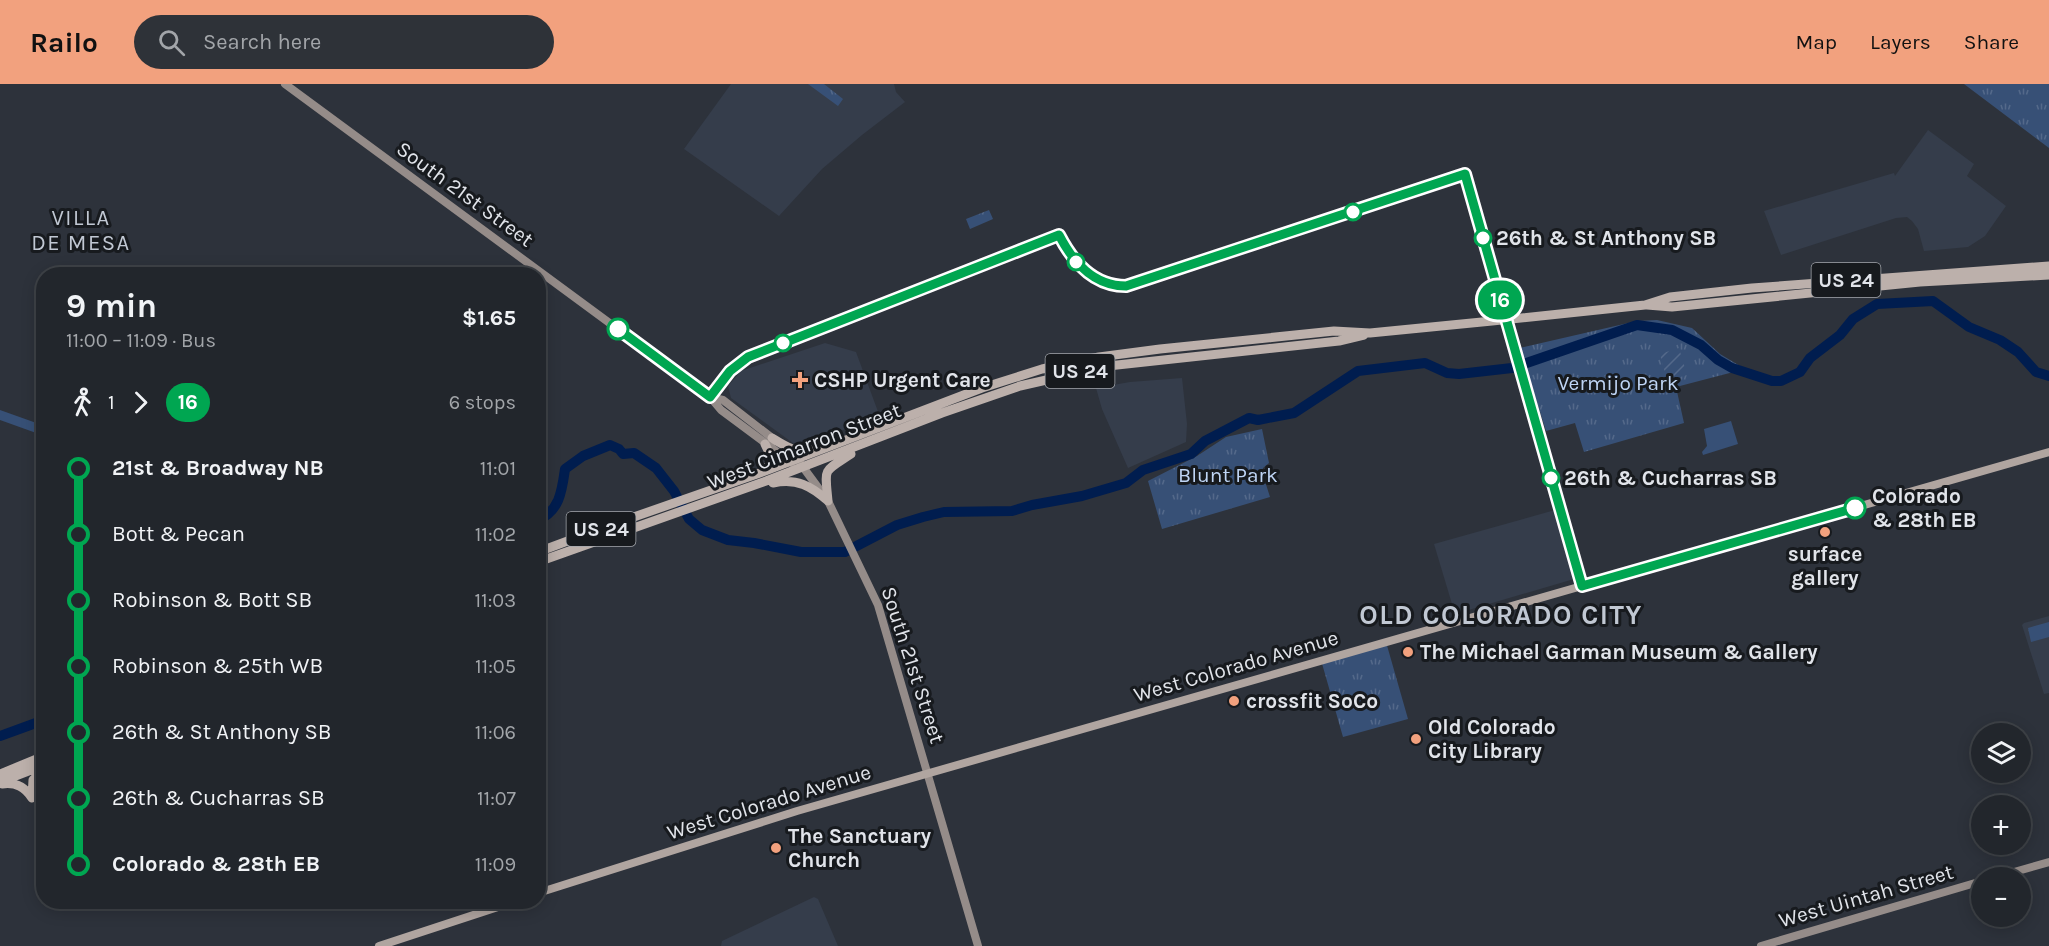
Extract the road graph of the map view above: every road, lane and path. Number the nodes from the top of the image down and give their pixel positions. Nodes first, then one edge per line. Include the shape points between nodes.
1 (285, 84) edge
2 (2049, 266) edge
3 (533, 267) edge
4 (2049, 275) edge
5 (546, 276) edge
6 (1645, 304) junction
7 (1370, 333) junction
8 (851, 438) junction
9 (769, 441) junction
10 (871, 441) junction
11 (2049, 452) edge
12 (797, 463) junction
13 (757, 474) junction
14 (747, 488) junction
15 (698, 499) junction
16 (828, 501) junction
17 (546, 549) edge
18 (546, 559) edge
19 (36, 759) edge
20 (36, 770) edge
21 (928, 773) junction
22 (0, 774) edge
23 (36, 776) edge
24 (0, 783) edge
25 (2049, 862) edge
26 (2031, 867) edge
27 (1971, 883) edge
28 (546, 890) edge
29 (492, 909) edge
30 (380, 946) edge
31 (978, 946) edge
32 (1761, 946) edge

1 - 3 main road, South 21st Street
2 - 6 highway, West Cimarron Street / US 24 via 1752,288 1670,297
4 - 6 highway, West Cimarron Street / US 24 via 1920,282 1672,307
5 - 9 main road, South 21st Street via 710,397 720,410
6 - 7 highway, West Cimarron Street / US 24
7 - 8 highway, West Cimarron Street / US 24 via 1346,331 1138,351 1070,363 982,388
7 - 10 highway, West Cimarron Street / US 24 via 1339,341 1148,361 1066,374 999,392
8 - 9 highway via 798,451
8 - 12 highway, West Cimarron Street / US 24
9 - 12 main road, South 21st Street
9 - 13 highway via 771,463
10 - 12 highway, West Cimarron Street / US 24
10 - 16 highway via 828,468
11 - 21 main road, West Colorado Avenue
12 - 13 highway, West Cimarron Street / US 24
12 - 14 highway, West Cimarron Street / US 24
12 - 16 main road, South 21st Street
13 - 15 highway, West Cimarron Street / US 24
14 - 15 highway, West Cimarron Street / US 24
14 - 16 highway via 792,481 807,484
15 - 17 highway, West Cimarron Street / US 24 via 664,506
15 - 18 highway, West Cimarron Street / US 24 via 670,514
16 - 21 main road, South 21st Street via 883,619
19 - 22 highway
20 - 24 highway
21 - 28 main road, West Colorado Avenue via 699,840
21 - 31 main road, South 21st Street
23 - 24 highway via 32,798 20,786
25 - 26 main road
27 - 32 main road, West Uintah Street
29 - 30 main road

